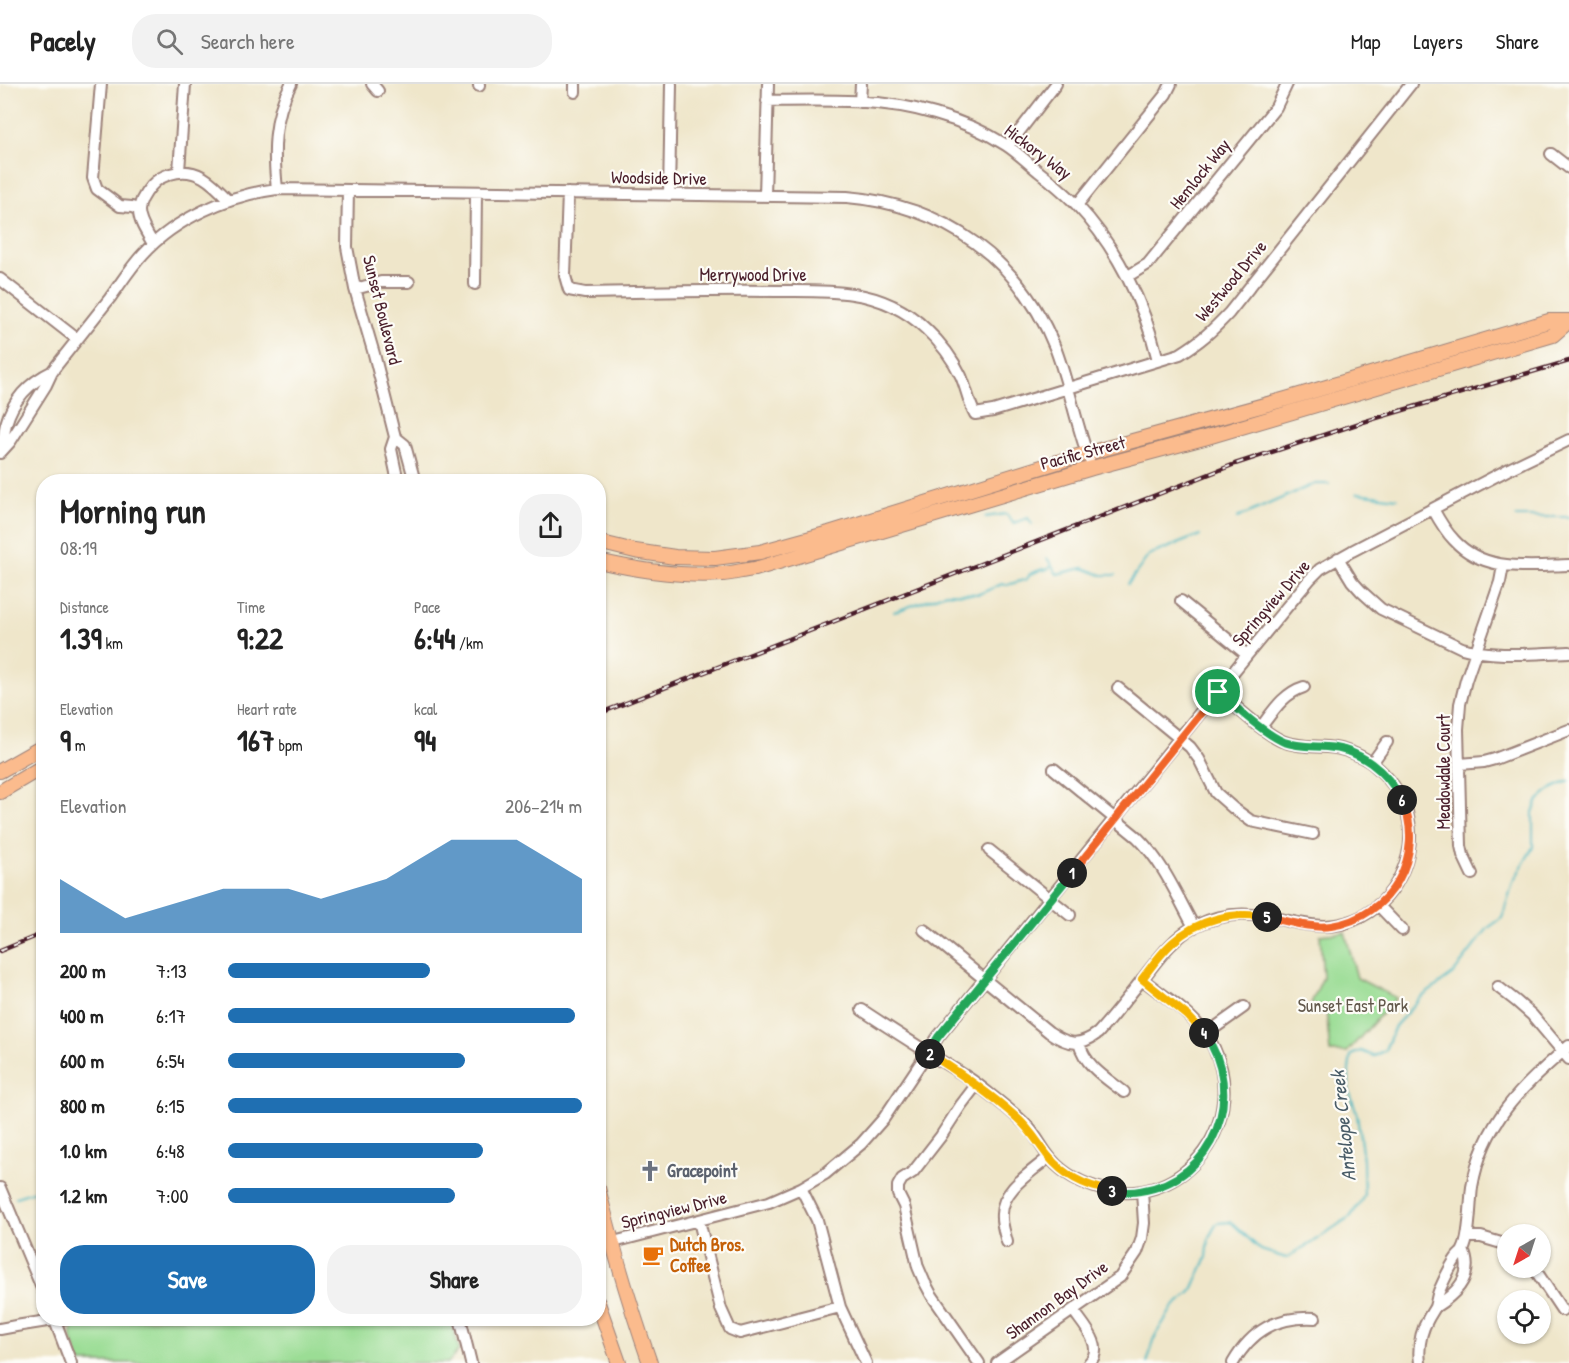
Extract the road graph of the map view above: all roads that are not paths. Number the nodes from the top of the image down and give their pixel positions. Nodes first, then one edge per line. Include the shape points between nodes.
1 (101, 84) edge
2 (185, 84) edge
3 (291, 84) edge
4 (670, 84) edge
5 (768, 84) edge
6 (861, 84) edge
7 (1056, 84) edge
8 (1171, 84) edge
9 (1287, 84) edge
10 (1412, 84) edge
11 (767, 101) junction
12 (860, 102) junction
13 (1008, 146) junction
14 (1551, 154) dead end
15 (1569, 168) edge
16 (179, 171) junction
17 (277, 189) junction
18 (348, 190) junction
19 (476, 192) junction
20 (568, 193) junction
21 (669, 195) junction
22 (765, 196) junction
23 (229, 200) junction
24 (1077, 205) junction
25 (139, 210) junction
26 (153, 244) junction
27 (1128, 276) junction
28 (0, 279) edge
29 (409, 282) dead end
30 (476, 284) dead end
31 (356, 289) junction
32 (77, 339) junction
33 (1476, 342) junction
34 (1509, 348) junction
35 (1158, 360) junction
36 (1444, 366) junction
37 (53, 370) junction
38 (1357, 378) junction
39 (1391, 383) junction
40 (1068, 388) junction
41 (1235, 412) junction
42 (975, 414) joint
43 (1267, 418) junction
44 (395, 437) junction
45 (1204, 438) junction
46 (1569, 440) edge
47 (1087, 453) junction
48 (1092, 468) junction
49 (397, 474) edge
50 (412, 474) edge
51 (1433, 509) junction
52 (832, 539) junction
53 (606, 544) edge
54 (738, 555) junction
55 (675, 557) junction
56 (1338, 558) junction
57 (606, 563) edge
58 (618, 565) junction
59 (1569, 565) edge
60 (1503, 566) junction
61 (740, 571) junction
62 (1181, 601) dead end
63 (1476, 652) junction
64 (1569, 652) edge
65 (1247, 655) junction
66 (1304, 687) dead end
67 (1118, 688) dead end
68 (1218, 692) junction
69 (1261, 727) junction
70 (1569, 730) edge
71 (1180, 738) junction
72 (1387, 742) dead end
73 (36, 751) edge
74 (1372, 763) junction
75 (1460, 764) junction
76 (1054, 770) dead end
77 (0, 771) edge
78 (36, 771) edge
79 (0, 792) edge
80 (1115, 819) junction
81 (1313, 834) dead end
82 (989, 850) dead end
83 (1472, 874) dead end
84 (1050, 899) junction
85 (1378, 905) junction
86 (1070, 915) dead end
87 (1194, 927) junction
88 (924, 930) dead end
89 (1402, 930) dead end
90 (1142, 979) junction
91 (985, 980) junction
92 (1498, 987) dead end
93 (1244, 1007) dead end
94 (862, 1010) dead end
95 (1206, 1034) junction
96 (1079, 1043) junction
97 (1567, 1052) edge
98 (928, 1053) junction
99 (977, 1084) junction
100 (1124, 1092) dead end
101 (1049, 1157) junction
102 (0, 1188) edge
103 (801, 1188) junction
104 (1142, 1191) junction
105 (699, 1221) junction
106 (1467, 1237) junction
107 (1497, 1241) edge
108 (1007, 1242) dead end
109 (606, 1245) edge
110 (606, 1247) edge
111 (1463, 1250) junction
112 (36, 1274) edge
113 (1541, 1278) edge
114 (840, 1307) junction
115 (1435, 1307) junction
116 (1073, 1310) junction
117 (1562, 1310) dead end
118 (1315, 1318) dead end
119 (36, 1323) edge
120 (60, 1326) edge
121 (462, 1326) edge
122 (606, 1326) edge
123 (0, 1329) edge
124 (71, 1363) edge
125 (471, 1363) edge
126 (619, 1363) edge
127 (650, 1363) edge
128 (866, 1363) edge
129 (979, 1363) edge
130 (997, 1363) edge
131 (1089, 1363) edge
132 (1233, 1363) edge
133 (1420, 1363) edge

1 - 25 street via 93,178 97,189 120,206
2 - 16 street
3 - 17 street via 275,133
4 - 21 street
5 - 11 street
6 - 12 street
7 - 13 street
8 - 24 street
9 - 27 street, Hemlock Way via 1276,107 1148,264
10 - 35 street, Westwood Drive via 1229,313 1200,341 1180,354
11 - 12 street, Hickory Way
11 - 22 street
12 - 13 street, Hickory Way via 933,114 962,123
13 - 24 street, Hickory Way
14 - 15 street
16 - 23 street via 206,178
16 - 25 street via 157,179
17 - 18 street, Woodside Drive
17 - 23 street, Woodside Drive
18 - 19 street, Woodside Drive
18 - 31 street, Sunset Boulevard via 347,247
19 - 20 street, Woodside Drive
19 - 30 street
20 - 21 street, Woodside Drive
20 - 42 street, Merrywood Drive via 565,276 569,290 824,292 853,294 892,305 911,316 940,343 961,376
21 - 22 street, Woodside Drive
22 - 40 street, Woodside Drive via 847,197 892,203 928,215 964,235 996,260 1028,296 1048,332
23 - 26 street, Woodside Drive
24 - 27 street, Hickory Way
25 - 26 street
26 - 32 street, Woodside Drive
27 - 35 street, Hickory Way
28 - 32 street
29 - 31 street via 381,282
31 - 44 street, Sunset Boulevard
32 - 37 street, Woodside Drive
33 - 34 main road via 1485,348 1500,344
33 - 34 main road, Pacific Street via 1549,321 1569,321 1553,335
33 - 36 main road via 1471,353 1446,361
33 - 38 main road, Pacific Street
34 - 36 main road, Pacific Street
35 - 40 street, Westwood Drive
36 - 39 main road, Pacific Street
37 - 37 street via 34,381 16,400 0,453
38 - 39 main road via 1362,383
38 - 41 main road, Pacific Street
39 - 43 main road, Pacific Street
40 - 42 street, Westwood Drive
40 - 47 street, Woodside Drive
41 - 43 main road via 1241,418
41 - 45 main road via 1229,422 1208,429
41 - 47 main road, Pacific Street
43 - 45 main road, Pacific Street
44 - 49 street, Sunset Boulevard via 391,449
44 - 50 street, Sunset Boulevard via 405,445
45 - 48 main road, Pacific Street
46 - 51 street, Springview Drive
47 - 48 street, Woodside Drive
47 - 52 main road, Pacific Street
48 - 52 main road, Pacific Street
51 - 56 street, Springview Drive
51 - 60 street via 1461,547 1480,559
52 - 54 main road, Pacific Street
52 - 61 main road, Pacific Street via 755,569
53 - 55 main road, Pacific Street
54 - 55 main road, Pacific Street
54 - 61 main road
55 - 58 main road via 666,565 631,558
56 - 63 street via 1352,581 1381,609
56 - 65 street, Springview Drive via 1310,579
57 - 58 main road, Pacific Street
58 - 61 main road, Pacific Street via 681,574
59 - 60 street
60 - 63 street, Meadowdale Court
62 - 65 street
63 - 64 street
63 - 75 street, Meadowdale Court via 1460,704
65 - 68 street, Springview Drive
66 - 69 street via 1284,698
67 - 71 street
68 - 69 street
68 - 71 street, Springview Drive
69 - 74 street via 1293,745 1328,747
70 - 75 street via 1495,759
71 - 80 street, Springview Drive
71 - 81 street via 1199,759 1216,793 1251,821
72 - 74 street
73 - 77 main road
74 - 85 street via 1401,798 1409,824 1406,864 1395,886
75 - 83 street, Meadowdale Court via 1461,846
76 - 80 street
78 - 79 main road
80 - 84 street, Springview Drive
80 - 87 street via 1159,862
82 - 84 street
84 - 86 street
84 - 91 street, Springview Drive
85 - 87 street via 1355,920 1329,926 1240,914
85 - 89 street
87 - 90 street via 1172,943
88 - 91 street
90 - 95 street
90 - 96 street via 1098,1033
91 - 96 street via 1059,1039
91 - 98 street, Springview Drive
92 - 97 street
93 - 95 street
94 - 98 street
95 - 104 street via 1223,1076 1224,1106 1216,1131 1191,1167 1168,1182
96 - 100 street via 1085,1059
97 - 106 street via 1514,1097 1488,1138 1475,1173
98 - 99 street
98 - 103 street, Springview Drive via 874,1131 837,1165
99 - 101 street via 1030,1129
99 - 129 street via 913,1172 902,1179 898,1194 924,1281
101 - 104 street via 1070,1176 1097,1188
101 - 108 street via 1007,1195 1001,1216
102 - 112 street
103 - 105 street, Springview Drive via 769,1202
103 - 114 street via 817,1220
104 - 116 street, Shannon Bay Drive via 1144,1223 1137,1252 1120,1277
105 - 109 street, Springview Drive
105 - 114 street via 721,1309 730,1329 740,1333
106 - 107 street
106 - 111 street
110 - 127 main road
111 - 115 street via 1438,1291
111 - 115 street via 1467,1259 1463,1282
113 - 117 street
114 - 128 street
115 - 133 street via 1419,1340
116 - 130 street, Shannon Bay Drive
116 - 131 street via 1095,1342 1096,1353
118 - 132 street via 1285,1319 1270,1325 1248,1341
119 - 123 street
120 - 124 street
121 - 125 street
122 - 126 main road

